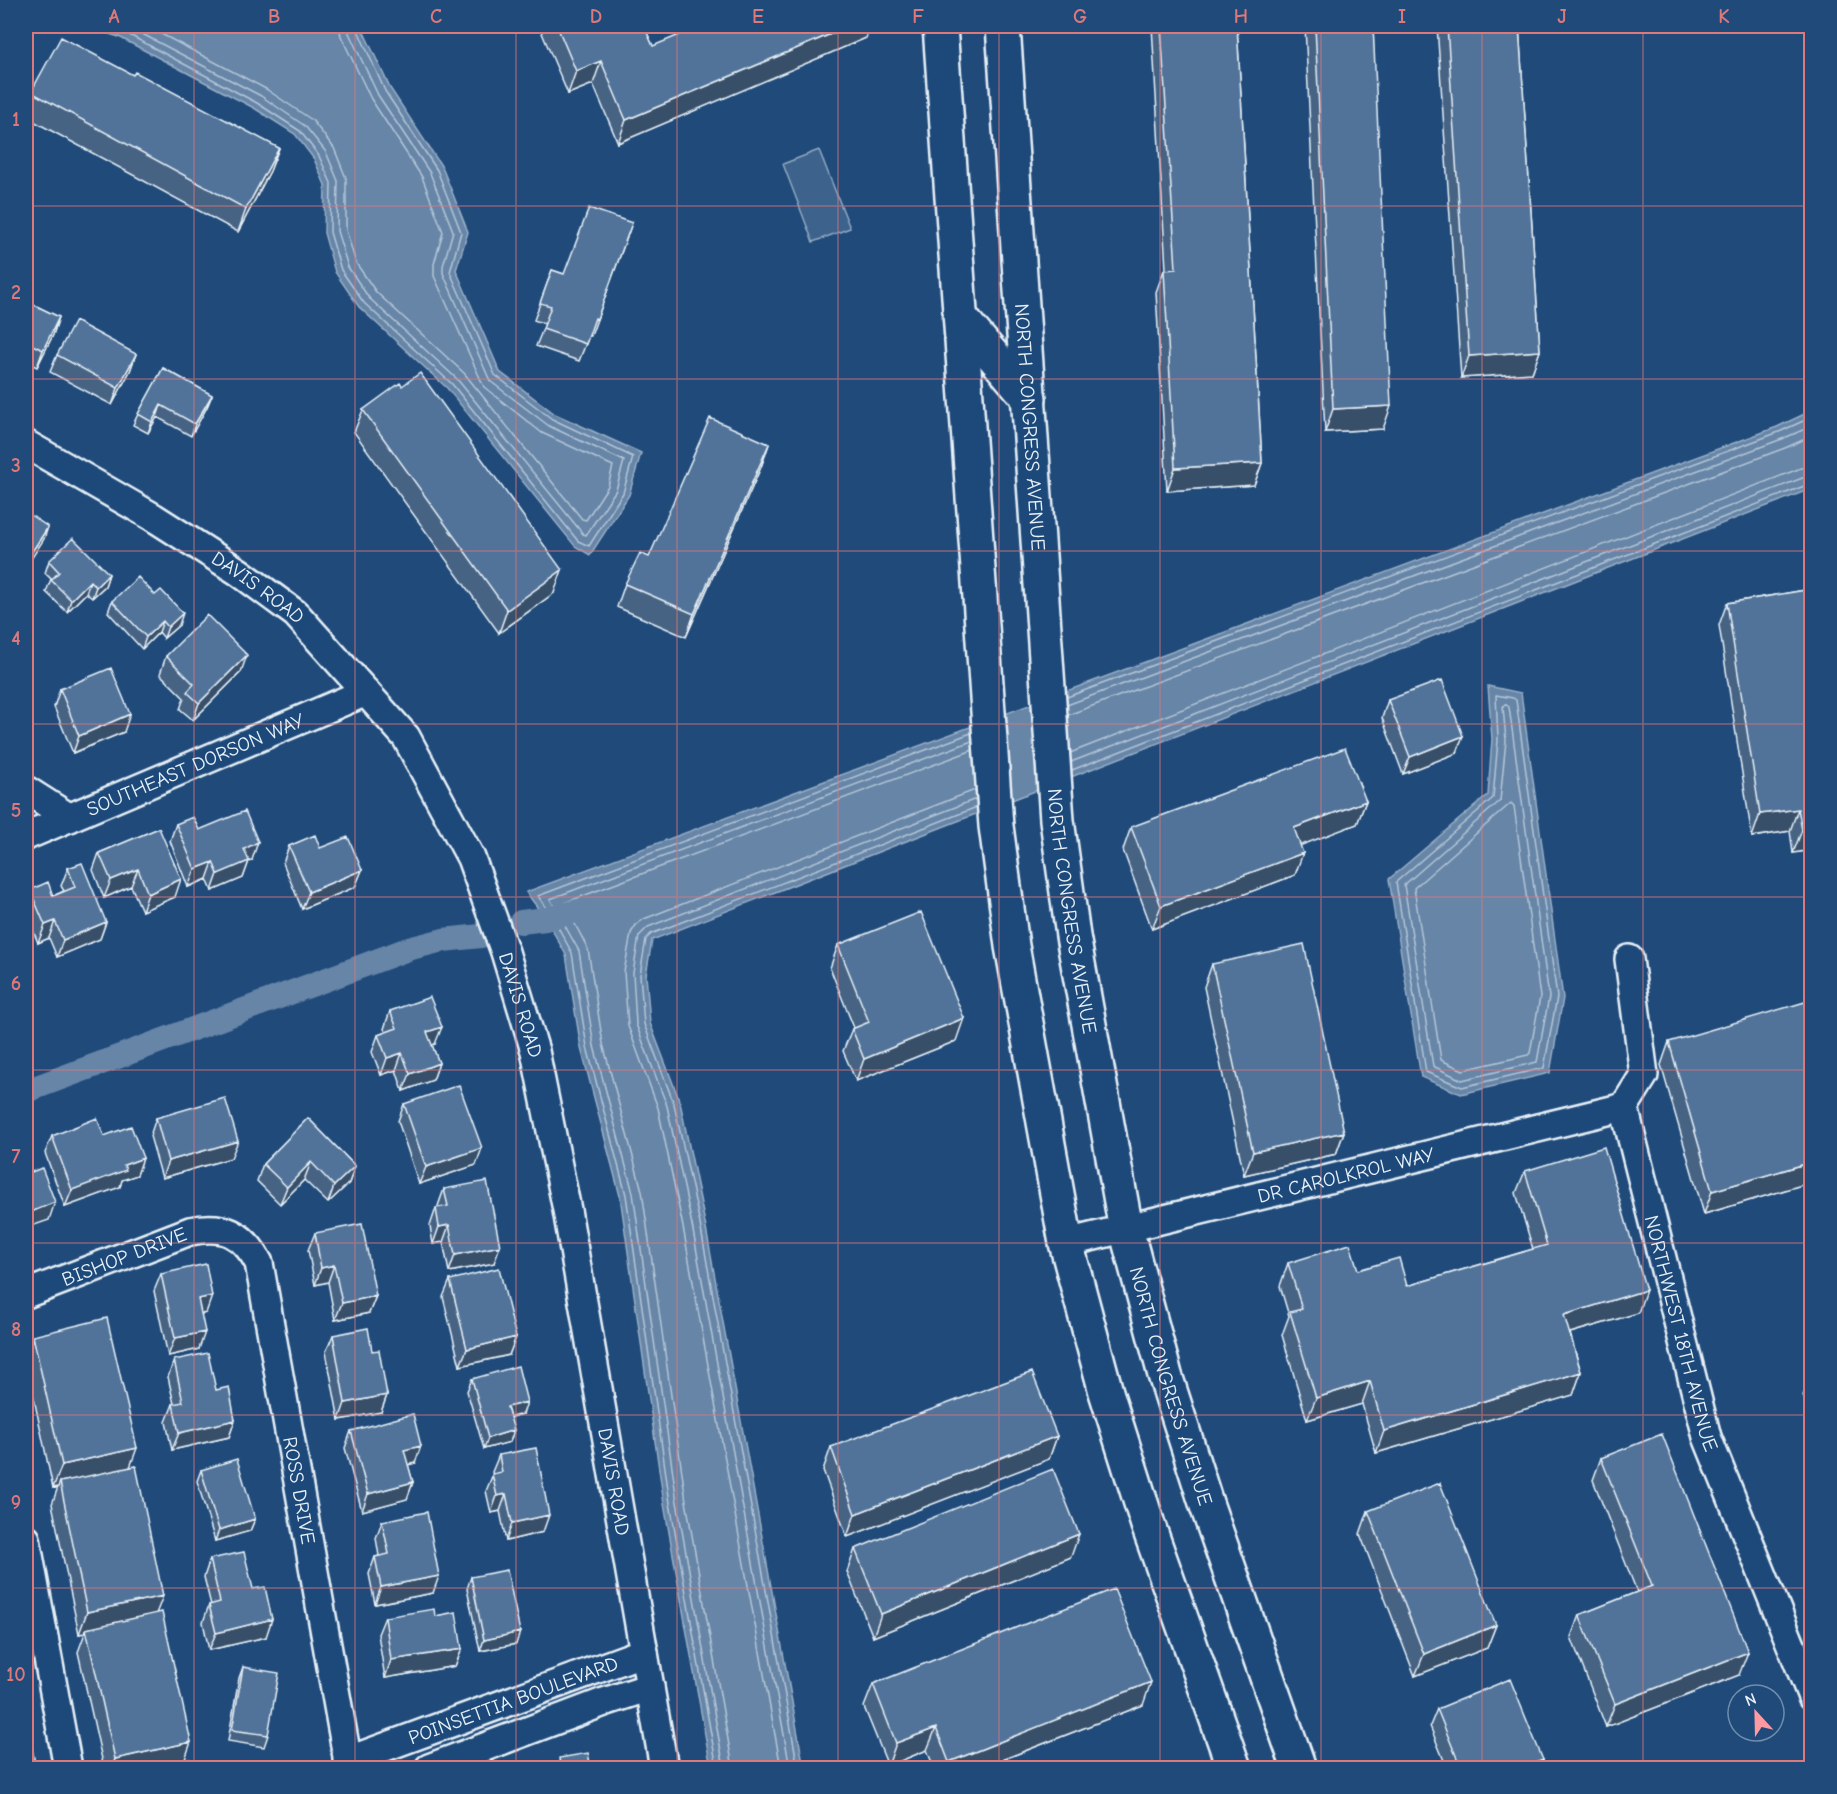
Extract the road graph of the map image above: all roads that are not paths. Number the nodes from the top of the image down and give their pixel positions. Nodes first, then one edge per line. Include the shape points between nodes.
1 (940, 26) edge
2 (1003, 26) edge
3 (961, 318) junction
4 (1029, 398) junction
5 (26, 444) edge
6 (366, 692) junction
7 (26, 790) edge
8 (70, 818) junction
9 (26, 836) edge
10 (1629, 959) dead end
11 (1624, 1107) junction
12 (224, 1229) joint
13 (1126, 1229) junction
14 (1066, 1243) junction
15 (26, 1294) edge
16 (26, 1539) edge
17 (644, 1652) junction
18 (650, 1687) junction
19 (1812, 1697) edge
20 (348, 1765) edge
21 (68, 1768) edge
22 (429, 1768) edge
23 (664, 1768) edge
24 (1234, 1768) edge
25 (1299, 1768) edge

1 - 3 main road
2 - 4 main road, NORTH CONGRESS AVENUE
3 - 4 main road
3 - 14 main road via 996,826 1012,946
4 - 13 main road, NORTH CONGRESS AVENUE via 1057,820 1073,936
5 - 6 street, DAVIS ROAD via 239,572 296,614
6 - 8 street, SOUTHEAST DORSON WAY
6 - 17 street, DAVIS ROAD via 406,737 471,858 535,1051 567,1210
7 - 8 street
8 - 9 street, SOUTHEAST DORSON WAY
10 - 11 street via 1644,1075
11 - 13 street, DR CAROLKROL WAY
11 - 19 street, NORTHWEST 18TH AVENUE via 1707,1437
12 - 15 street, BISHOP DRIVE via 190,1231
12 - 20 street, ROSS DRIVE via 239,1236 260,1263
13 - 14 street, DR CAROLKROL WAY
13 - 25 main road, NORTH CONGRESS AVENUE via 1165,1375 1206,1506
14 - 24 main road via 1106,1392 1145,1514
16 - 21 street
17 - 18 street, DAVIS ROAD
17 - 20 street, POINSETTIA BOULEVARD
18 - 22 street, POINSETTIA BOULEVARD
18 - 23 street, DAVIS ROAD

